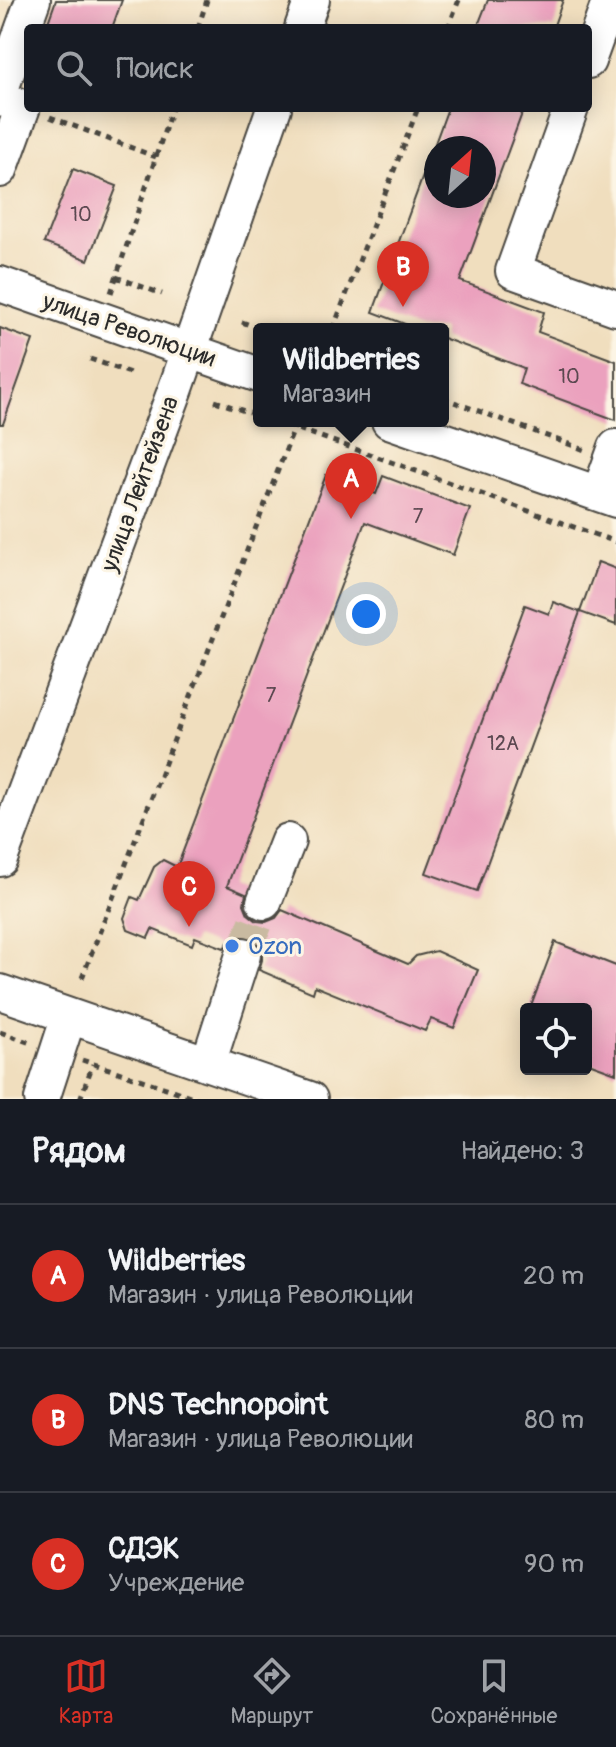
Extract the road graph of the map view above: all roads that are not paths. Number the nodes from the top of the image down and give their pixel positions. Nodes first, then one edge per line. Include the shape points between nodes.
1 (33, 0) edge
2 (312, 0) edge
3 (610, 0) edge
4 (27, 24) edge
5 (303, 24) edge
6 (24, 36) edge
7 (592, 50) edge
8 (8, 99) edge
9 (273, 112) edge
10 (570, 112) edge
11 (0, 170) edge
12 (0, 284) edge
13 (616, 308) edge
14 (188, 351) junction
15 (253, 373) edge
16 (406, 427) edge
17 (614, 454) edge
18 (608, 497) edge
19 (288, 841) dead end
20 (0, 859) edge
21 (264, 902) tunnel mouth
22 (243, 955) tunnel mouth
23 (0, 992) edge
24 (69, 1016) junction
25 (208, 1064) junction
26 (42, 1099) edge
27 (310, 1099) edge

1 - 4 street
2 - 5 street
3 - 7 street
6 - 8 street
8 - 11 street
9 - 14 street, улица Лейтейзена
10 - 13 street via 513,271
12 - 14 street, улица Революции
14 - 15 street, улица Революции
14 - 20 street, улица Лейтейзена
16 - 18 street
17 - 18 street
19 - 21 street
22 - 25 street
23 - 24 street
24 - 25 street
24 - 26 street
25 - 27 street

